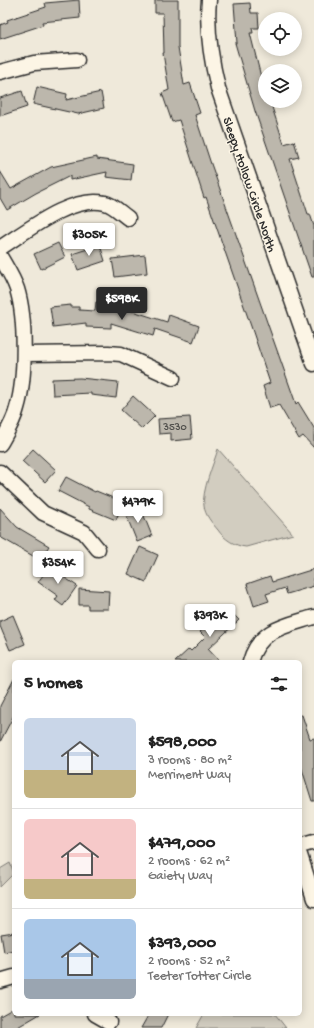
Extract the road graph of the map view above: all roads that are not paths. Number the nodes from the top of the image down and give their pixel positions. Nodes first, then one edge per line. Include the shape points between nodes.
1 (209, 0) edge
2 (77, 60) dead end
3 (0, 72) edge
4 (128, 218) dead end
5 (0, 248) edge
6 (0, 256) edge
7 (24, 354) junction
8 (314, 364) edge
9 (173, 378) dead end
10 (0, 444) edge
11 (0, 472) edge
12 (98, 548) dead end
13 (314, 617) edge
14 (251, 660) edge
15 (314, 842) edge
16 (302, 845) edge
17 (302, 861) edge
18 (314, 899) edge
19 (12, 978) edge
20 (0, 981) edge
21 (99, 1016) edge
22 (109, 1021) edge

1 - 8 street, Sleepy Hollow Circle North via 208,30 218,88
2 - 3 street via 34,63
4 - 5 street via 106,203 89,202 75,205 49,217
6 - 7 street via 19,297
7 - 9 street via 121,354
7 - 10 street via 18,407
11 - 12 street via 44,513 84,532
13 - 14 street via 268,633 253,651
15 - 16 street
17 - 18 street
19 - 20 street
21 - 22 street

